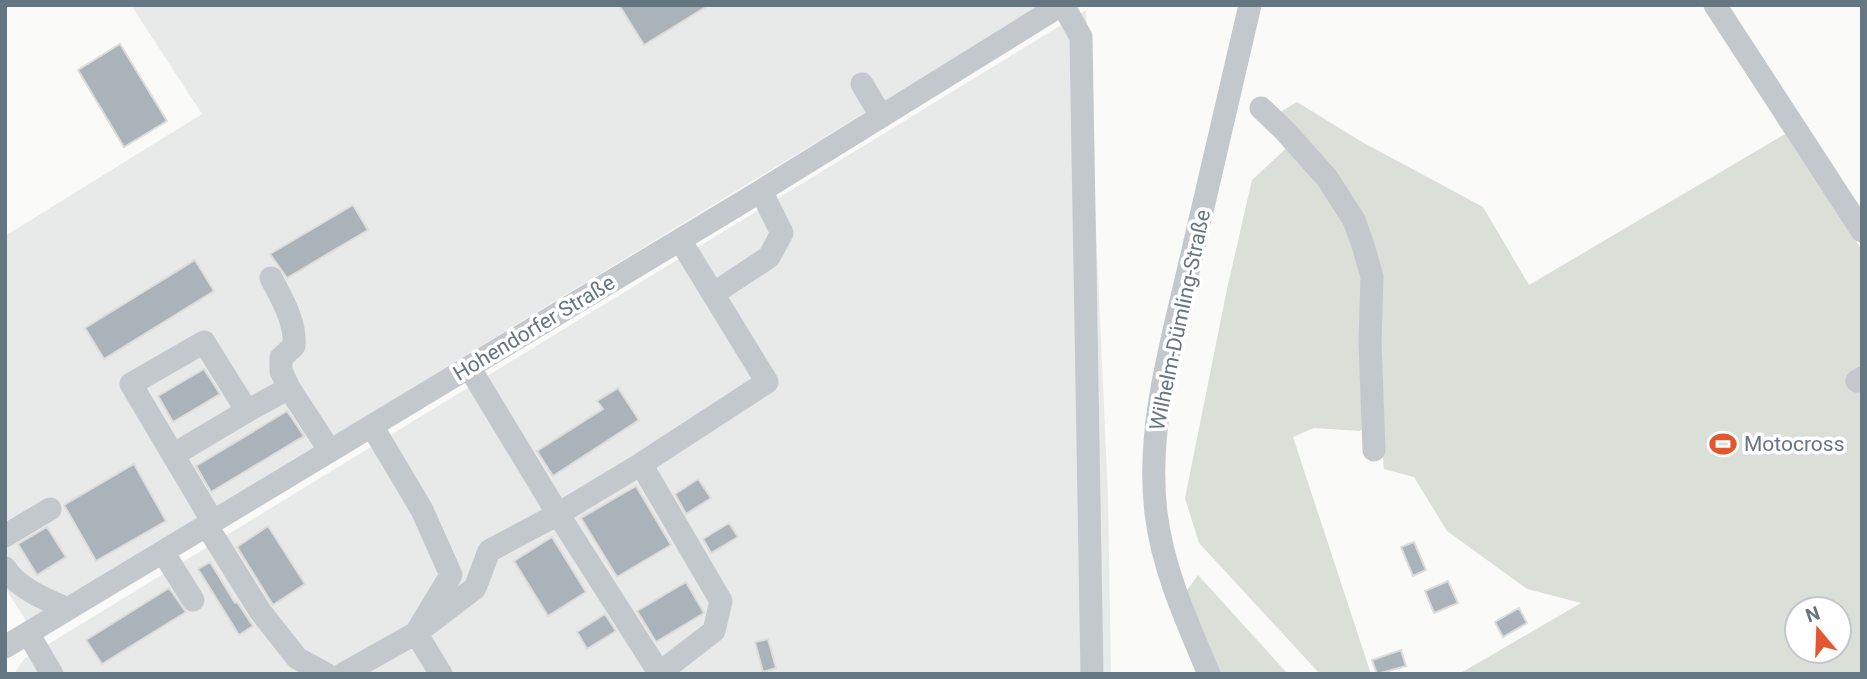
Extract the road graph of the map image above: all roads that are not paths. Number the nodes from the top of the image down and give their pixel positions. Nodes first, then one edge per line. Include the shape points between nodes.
1 (1062, 5) edge
2 (1250, 5) edge
3 (1715, 5) edge
4 (862, 84) dead end
5 (1261, 108) dead end
6 (881, 116) junction
7 (761, 191) junction
8 (1862, 231) edge
9 (680, 240) junction
10 (271, 278) dead end
11 (713, 294) junction
12 (469, 367) junction
13 (289, 388) junction
14 (247, 411) junction
15 (372, 426) junction
16 (1374, 450) dead end
17 (330, 451) junction
18 (173, 455) junction
19 (641, 464) junction
20 (50, 509) dead end
21 (558, 514) junction
22 (210, 524) junction
23 (5, 536) edge
24 (163, 552) junction
25 (5, 568) edge
26 (193, 600) dead end
27 (68, 609) junction
28 (28, 633) junction
29 (416, 633) junction
30 (5, 647) edge
31 (659, 673) edge
32 (52, 674) edge
33 (326, 674) edge
34 (343, 674) edge
35 (441, 674) edge
36 (1092, 674) edge
37 (1209, 674) edge

1 - 6 street, Hohendorfer Straße
1 - 36 street via 1081,37
2 - 37 street, Wilhelm-Dümling-Straße via 1163,384 1154,451 1156,513 1164,557
3 - 8 street
4 - 6 street
5 - 16 street via 1327,178 1354,220 1363,245 1372,277
6 - 7 street, Hohendorfer Straße
7 - 9 street, Hohendorfer Straße
7 - 11 street via 782,233 769,257
9 - 11 street
9 - 12 street, Hohendorfer Straße
10 - 13 street via 295,337 294,346 281,358 281,372
11 - 19 street via 767,382
12 - 15 street, Hohendorfer Straße
12 - 21 street
13 - 14 street
13 - 17 street
14 - 18 street
14 - 18 street via 204,342 131,384
15 - 17 street, Hohendorfer Straße
15 - 29 street via 422,510 451,575
17 - 22 street, Hohendorfer Straße
18 - 22 street
19 - 21 street
19 - 31 street via 721,601 714,631
20 - 23 street
21 - 29 street via 489,551 475,588
21 - 31 street
22 - 24 street, Hohendorfer Straße
22 - 33 street via 260,611 297,658
24 - 26 street
24 - 27 street, Hohendorfer Straße
25 - 27 street via 40,596
27 - 28 street, Hohendorfer Straße
28 - 30 street, Hohendorfer Straße
28 - 32 street
29 - 34 street
29 - 35 street

